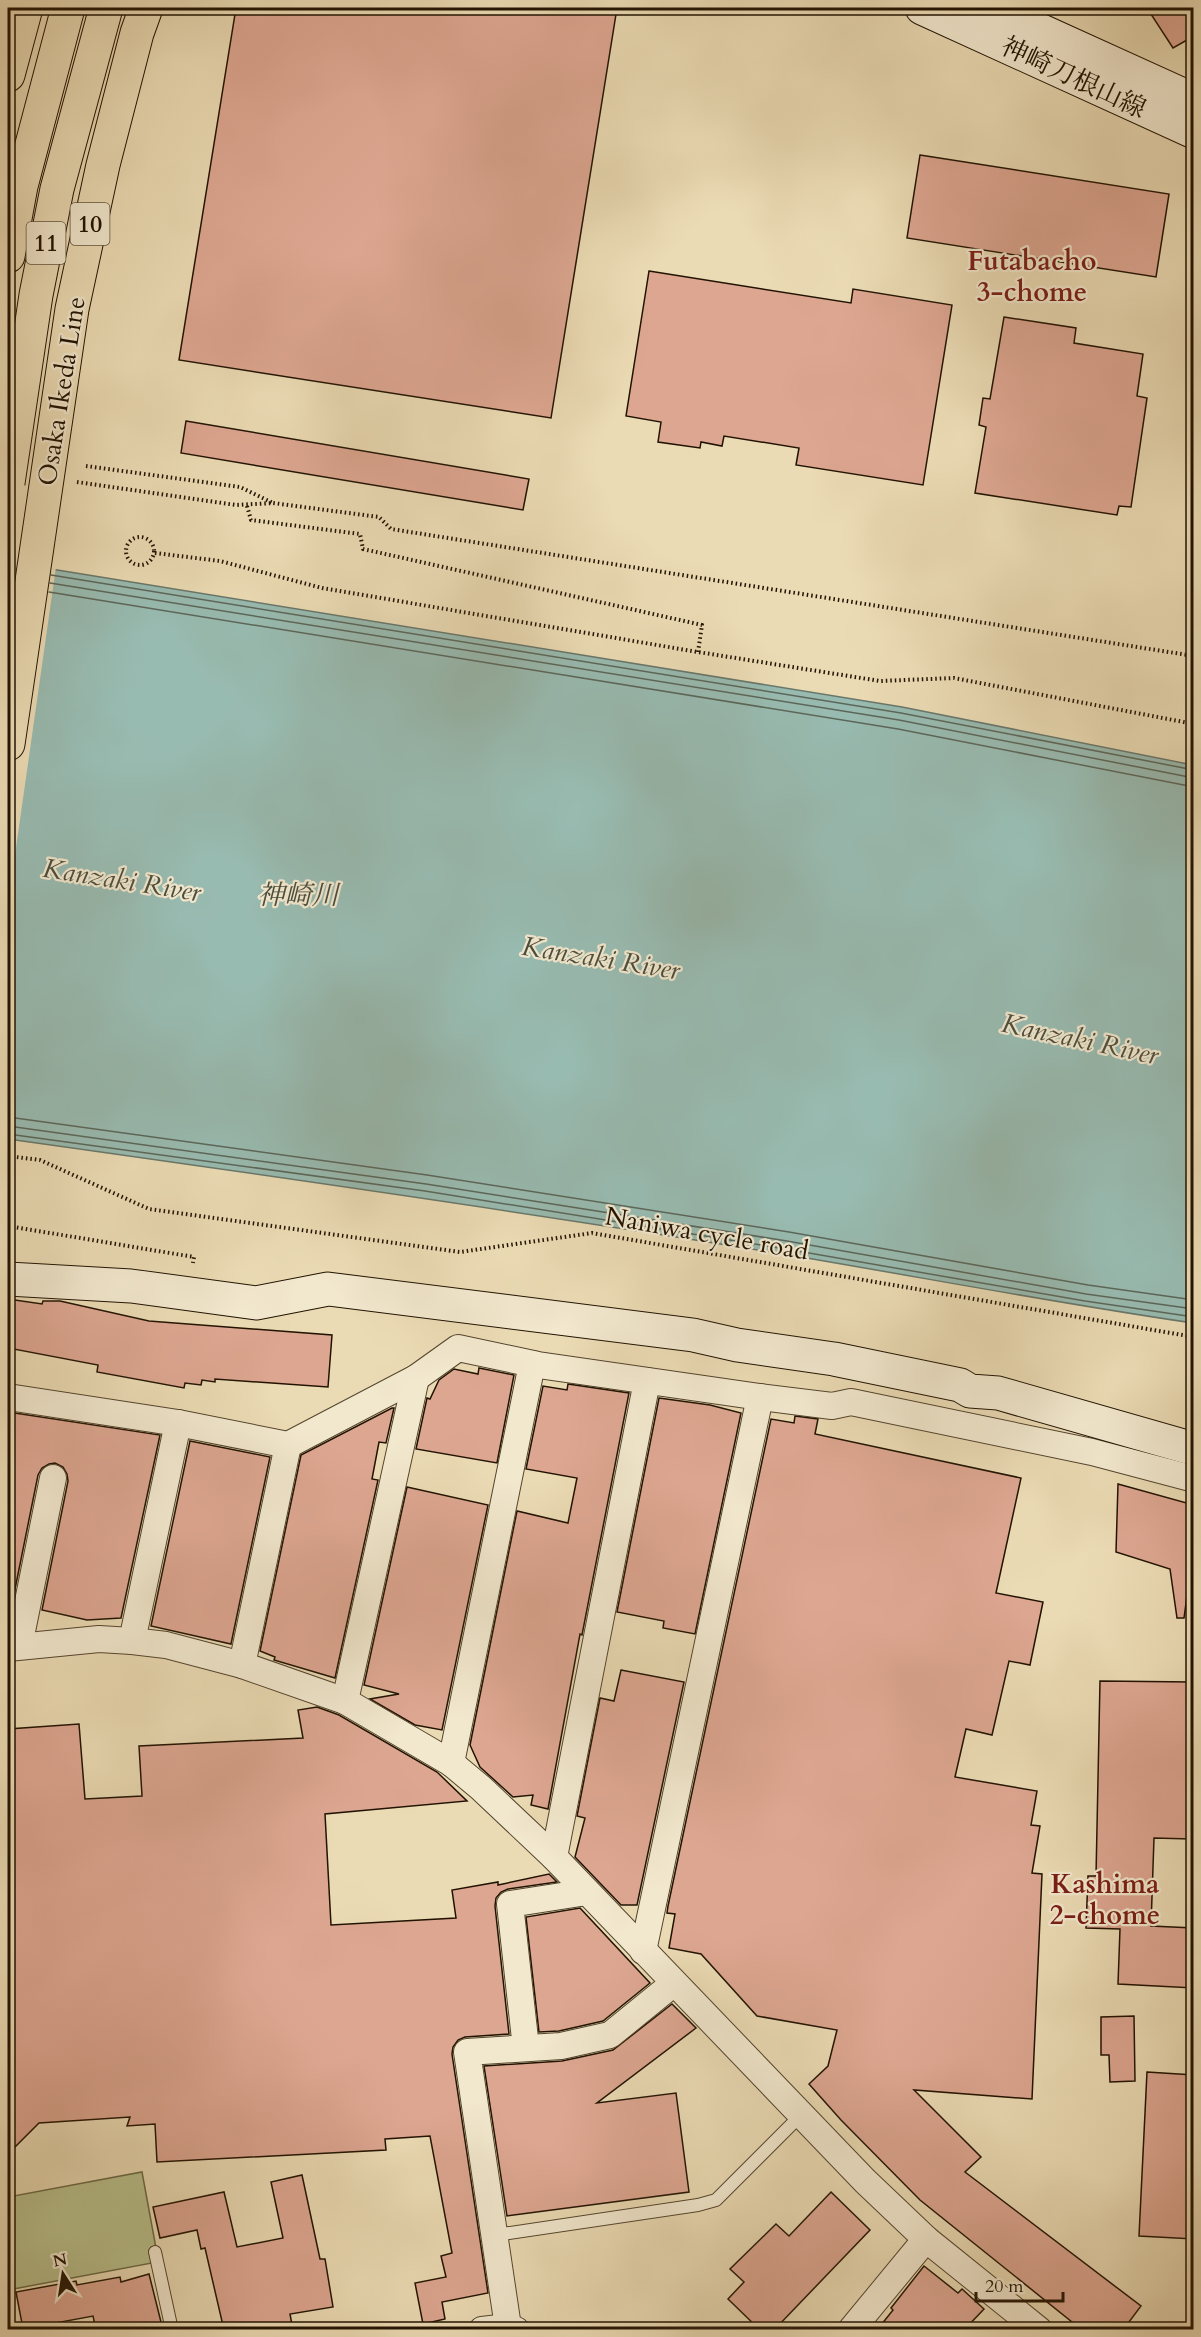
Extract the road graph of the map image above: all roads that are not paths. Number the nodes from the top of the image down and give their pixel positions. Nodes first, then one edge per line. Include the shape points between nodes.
1 (26, 8) edge
2 (68, 8) edge
3 (106, 8) edge
4 (146, 8) edge
5 (922, 8) edge
6 (991, 8) edge
7 (8, 75) edge
8 (1194, 100) edge
9 (1194, 132) edge
10 (8, 256) edge
11 (8, 483) edge
12 (8, 744) edge
13 (8, 1279) edge
14 (532, 1364) junction
15 (416, 1378) junction
16 (647, 1381) junction
17 (8, 1397) edge
18 (760, 1397) junction
19 (178, 1422) junction
20 (288, 1444) junction
21 (1194, 1449) edge
22 (53, 1478) dead end
23 (1194, 1479) edge
24 (132, 1641) junction
25 (13, 1647) edge
26 (242, 1665) junction
27 (345, 1701) junction
28 (451, 1763) junction
29 (554, 1857) junction
30 (587, 1892) junction
31 (643, 1952) junction
32 (674, 1983) junction
33 (526, 2048) junction
34 (800, 2116) junction
35 (496, 2235) junction
36 (927, 2239) junction
37 (155, 2252) dead end
38 (512, 2328) edge
39 (172, 2330) edge
40 (482, 2330) edge
41 (851, 2330) edge
42 (1039, 2330) edge

1 - 7 main road
2 - 10 main road, 11 via 21,186
3 - 11 main road, 11, bridge via 57,189 36,295
4 - 12 main road, Osaka Ikeda Line / 10 via 93,209 72,309 53,444 57,488
5 - 9 street, 神崎刀根山線
6 - 8 street, 神崎刀根山線
13 - 21 street via 131,1286 256,1303 328,1288 693,1335 998,1393
14 - 15 street via 458,1348
14 - 16 street
14 - 28 street
15 - 20 street
15 - 27 street
16 - 18 street
16 - 29 street
17 - 19 street
18 - 23 street via 832,1406 851,1402 1092,1452
18 - 31 street
19 - 20 street
19 - 24 street
20 - 26 street
22 - 25 street
24 - 25 street via 99,1639
24 - 26 street via 166,1645
26 - 27 street
27 - 28 street
28 - 29 street
29 - 30 street
30 - 31 street
30 - 33 street via 510,1904
31 - 32 street
32 - 33 street via 610,2035 561,2046
32 - 34 street
33 - 35 street via 467,2052
34 - 35 lane via 716,2200
34 - 36 street
35 - 38 street
36 - 41 street
36 - 42 street
37 - 39 lane
38 - 40 street

